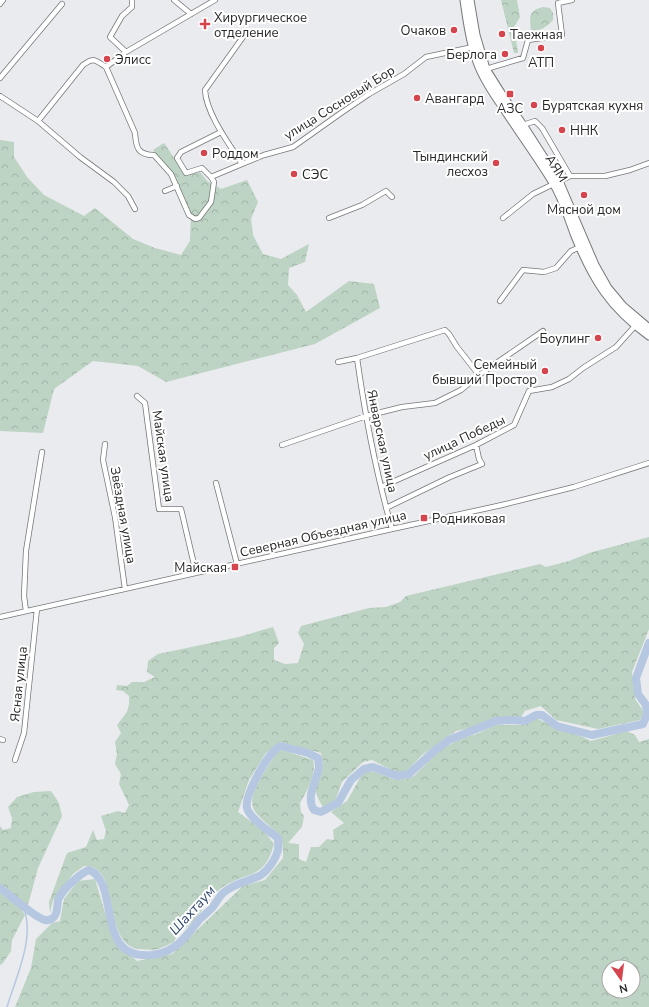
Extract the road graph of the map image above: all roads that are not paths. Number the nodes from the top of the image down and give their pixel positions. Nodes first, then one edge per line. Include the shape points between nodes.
1 (3, 0) edge
2 (132, 0) edge
3 (174, 0) edge
4 (215, 0) edge
5 (464, 0) edge
6 (470, 0) edge
7 (572, 0) edge
8 (0, 4) edge
9 (62, 4) dead end
10 (192, 14) junction
11 (243, 37) dead end
12 (473, 47) junction
13 (126, 52) junction
14 (106, 67) junction
15 (486, 69) junction
16 (0, 78) edge
17 (0, 96) edge
18 (38, 121) junction
19 (523, 125) junction
20 (221, 132) junction
21 (649, 163) edge
22 (242, 164) junction
23 (570, 176) junction
24 (211, 177) junction
25 (556, 182) junction
26 (177, 186) junction
27 (165, 191) dead end
28 (392, 197) dead end
29 (135, 209) dead end
30 (329, 218) dead end
31 (503, 218) dead end
32 (580, 248) junction
33 (500, 301) dead end
34 (635, 326) junction
35 (649, 328) edge
36 (543, 331) dead end
37 (649, 336) edge
38 (357, 358) junction
39 (338, 362) dead end
40 (479, 375) junction
41 (137, 396) dead end
42 (366, 416) junction
43 (105, 444) dead end
44 (476, 444) junction
45 (282, 445) dead end
46 (42, 452) dead end
47 (649, 462) edge
48 (216, 483) dead end
49 (381, 487) junction
50 (386, 508) junction
51 (392, 529) junction
52 (237, 564) junction
53 (196, 573) junction
54 (125, 589) junction
55 (37, 609) junction
56 (26, 611) junction
57 (0, 617) edge
58 (15, 760) dead end

1 - 8 street
2 - 13 street via 132,7 122,16 110,36
3 - 10 street
4 - 10 street
5 - 12 highway, АЯМ
6 - 15 highway, АЯМ via 476,35
7 - 15 street via 558,3 562,35 528,40 523,58
9 - 16 street
10 - 13 street
11 - 20 street via 205,90 205,98
12 - 22 street, улица Сосновый Бор via 426,57 293,147
12 - 25 highway, АЯМ via 477,63 490,88
13 - 14 street
14 - 18 street via 94,60 83,65
14 - 26 street via 135,134 138,150 143,154 154,155 171,174
15 - 19 highway, АЯМ
17 - 18 street
18 - 29 street via 114,182 128,196
19 - 23 street via 534,121 542,128
19 - 25 highway, АЯМ
20 - 22 street
20 - 24 street via 181,152 177,158 186,173 202,168
21 - 23 street via 605,176
22 - 24 street, улица Сосновый Бор
23 - 25 street
24 - 26 street via 214,182 211,202 199,218 189,216
25 - 31 street via 533,194
25 - 32 highway, АЯМ
25 - 35 highway, АЯМ via 608,288 623,306
26 - 27 street
28 - 30 street via 386,191 362,205
32 - 33 street via 571,251 556,268 544,272 523,270
32 - 34 highway, АЯМ via 602,290 612,304
34 - 37 highway, АЯМ
34 - 44 street, улица Победы via 616,347 569,379 552,387 529,391 514,425
36 - 40 street
38 - 39 street
38 - 40 street via 445,330
38 - 42 street, Январская улица
40 - 42 street via 461,390 435,403 402,407
41 - 53 street, Майская улица via 145,403 159,509 182,508
42 - 45 street
42 - 49 street, Январская улица
43 - 54 street, Звёздная улица via 103,460 115,517
44 - 49 street, улица Победы
44 - 50 street via 482,464
46 - 56 street via 26,550
47 - 51 street, Северная Объездная улица via 574,487
48 - 52 street
49 - 50 street, Январская улица
50 - 51 street, Январская улица
51 - 52 street, Северная Объездная улица
52 - 53 street, Северная Объездная улица
53 - 54 street, Северная Объездная улица
54 - 55 street, Северная Объездная улица
55 - 56 street, Северная Объездная улица
55 - 58 street, Ясная улица via 24,734
56 - 57 street, Северная Объездная улица

